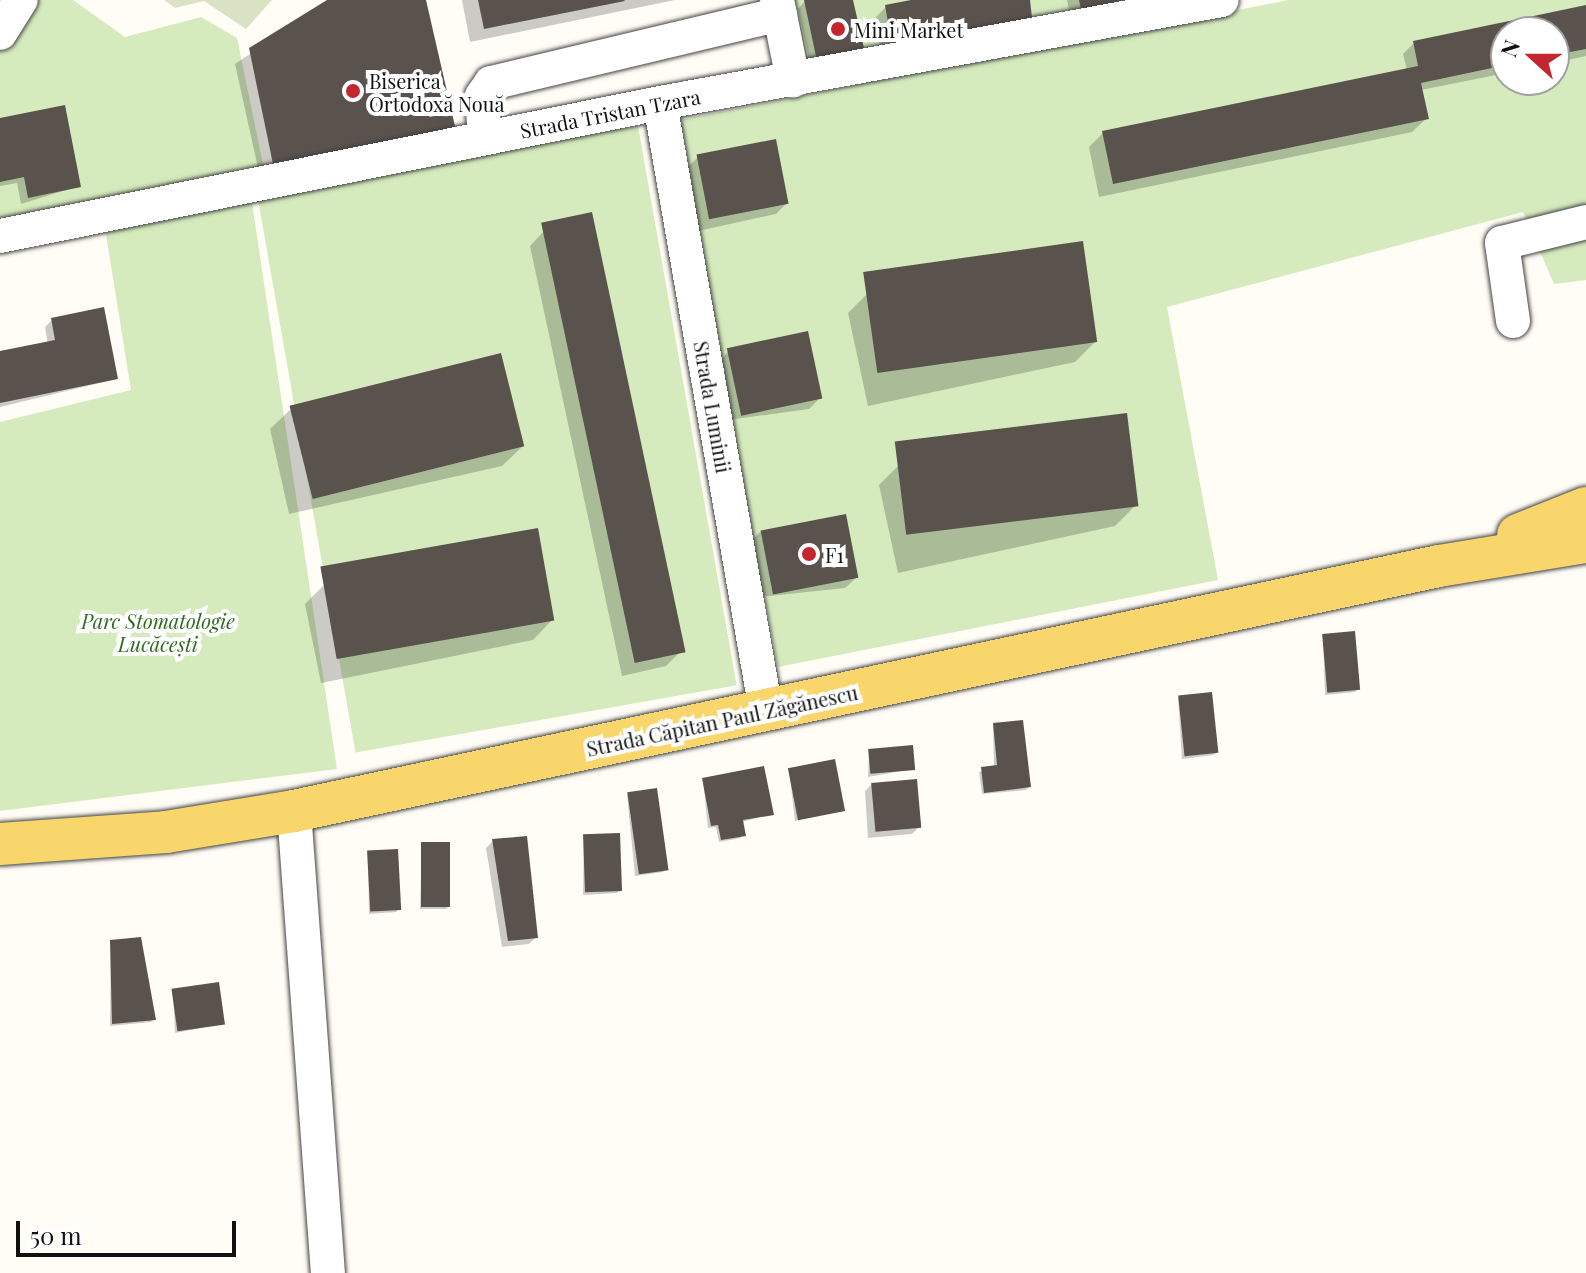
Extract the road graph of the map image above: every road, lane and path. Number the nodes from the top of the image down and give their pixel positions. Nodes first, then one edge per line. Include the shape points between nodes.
1 (21, 0) edge
2 (1222, 0) edge
3 (778, 7) edge
4 (0, 33) edge
5 (793, 80) junction
6 (660, 103) junction
7 (485, 138) junction
8 (1586, 222) edge
9 (0, 236) edge
10 (1513, 321) dead end
11 (1586, 508) edge
12 (1586, 542) edge
13 (1439, 566) junction
14 (766, 711) junction
15 (294, 811) junction
16 (0, 844) edge
17 (328, 1273) edge

1 - 4 street
2 - 5 street, Strada Tristan Tzara
3 - 5 street
3 - 7 street via 491,83 482,96
5 - 6 street, Strada Tristan Tzara
6 - 7 street, Strada Tristan Tzara
6 - 14 street, Strada Luminii
7 - 9 street, Strada Tristan Tzara
8 - 10 street via 1502,243
11 - 13 main road, Strada Căpitan Paul Zăgănescu
12 - 13 main road, Strada Căpitan Paul Zăgănescu
13 - 14 main road, Strada Căpitan Paul Zăgănescu
14 - 15 main road, Strada Căpitan Paul Zăgănescu
15 - 16 main road, Strada Căpitan Paul Zăgănescu via 166,832
15 - 17 street

